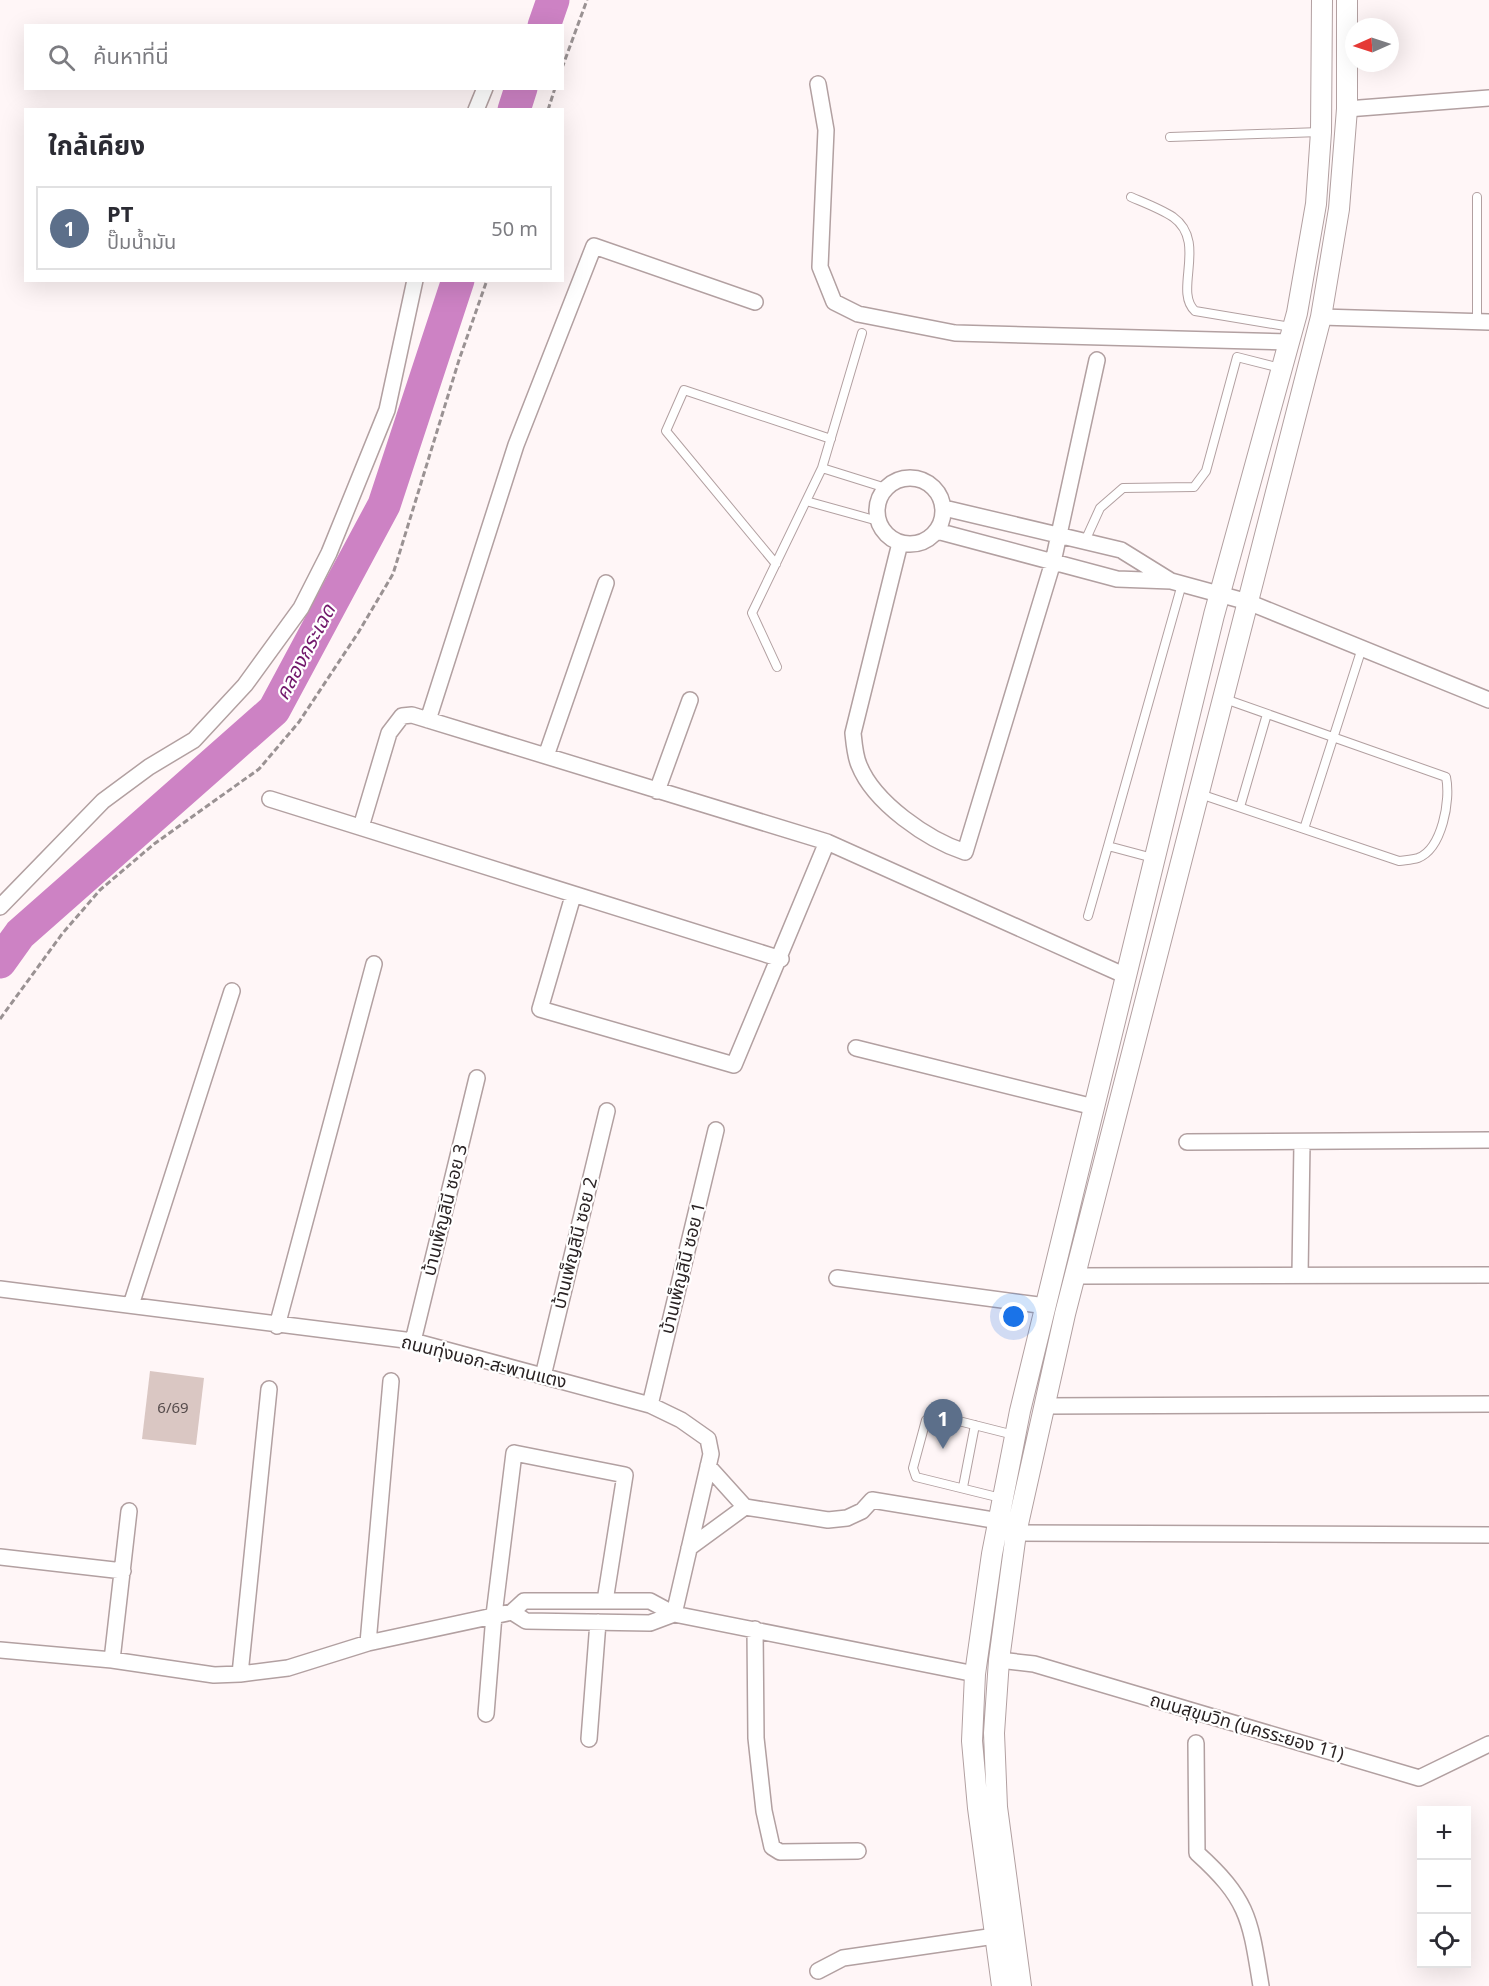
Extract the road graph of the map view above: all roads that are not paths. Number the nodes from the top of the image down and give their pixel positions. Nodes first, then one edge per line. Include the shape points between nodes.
1 (1322, 0) edge
2 (1347, 0) edge
3 (818, 84) dead end
4 (484, 90) edge
5 (1489, 98) edge
6 (477, 108) edge
7 (1347, 109) junction
8 (1321, 132) junction
9 (1170, 137) dead end
10 (1131, 197) dead end
11 (1477, 197) dead end
12 (415, 282) edge
13 (755, 302) dead end
14 (1321, 317) junction
15 (1483, 322) edge
16 (862, 333) dead end
17 (1291, 335) junction
18 (1097, 360) dead end
19 (1282, 368) junction
20 (831, 439) junction
21 (822, 468) junction
22 (886, 488) junction
23 (807, 501) junction
24 (944, 508) junction
25 (878, 521) junction
26 (937, 531) junction
27 (1059, 535) junction
28 (1085, 541) junction
29 (900, 543) junction
30 (1053, 562) junction
31 (776, 564) junction
32 (1176, 582) junction
33 (606, 583) dead end
34 (1220, 594) junction
35 (1248, 602) junction
36 (1362, 648) junction
37 (777, 667) dead end
38 (1223, 698) junction
39 (690, 700) dead end
40 (1489, 700) edge
41 (1267, 714) junction
42 (428, 720) junction
43 (1333, 737) junction
44 (546, 756) junction
45 (657, 791) junction
46 (1199, 794) junction
47 (270, 799) dead end
48 (1240, 807) junction
49 (361, 827) junction
50 (1304, 829) junction
51 (827, 842) junction
52 (1108, 846) junction
53 (1155, 859) junction
54 (573, 896) junction
55 (0, 907) edge
56 (1088, 916) dead end
57 (781, 959) junction
58 (374, 964) dead end
59 (1126, 976) junction
60 (232, 991) dead end
61 (856, 1048) dead end
62 (477, 1078) dead end
63 (1094, 1107) junction
64 (607, 1111) dead end
65 (716, 1130) dead end
66 (1489, 1140) edge
67 (1187, 1142) dead end
68 (1302, 1143) junction
69 (1300, 1275) junction
70 (1489, 1275) edge
71 (1076, 1276) junction
72 (837, 1278) dead end
73 (0, 1289) edge
74 (131, 1305) junction
75 (1046, 1306) junction
76 (277, 1326) junction
77 (413, 1341) junction
78 (543, 1376) junction
79 (391, 1381) dead end
80 (269, 1389) dead end
81 (1489, 1404) edge
82 (650, 1405) junction
83 (1044, 1406) junction
84 (975, 1425) junction
85 (1016, 1436) junction
86 (708, 1466) junction
87 (963, 1487) junction
88 (1003, 1499) junction
89 (745, 1507) junction
90 (129, 1511) dead end
91 (999, 1521) junction
92 (1016, 1533) junction
93 (1489, 1535) edge
94 (689, 1548) junction
95 (0, 1557) edge
96 (123, 1571) junction
97 (605, 1600) junction
98 (512, 1612) junction
99 (674, 1614) junction
100 (494, 1615) junction
101 (598, 1622) junction
102 (755, 1629) junction
103 (368, 1643) junction
104 (0, 1650) edge
105 (112, 1660) junction
106 (999, 1660) junction
107 (240, 1674) junction
108 (975, 1674) junction
109 (486, 1714) dead end
110 (589, 1739) dead end
111 (1196, 1743) dead end
112 (1489, 1744) edge
113 (858, 1851) dead end
114 (995, 1936) junction
115 (818, 1971) dead end
116 (1002, 1986) edge
117 (1021, 1986) edge
118 (1261, 1986) edge

1 - 8 street
2 - 7 street
3 - 17 street via 826,130 820,267 834,302 858,314 955,333
4 - 6 street
5 - 7 street
7 - 14 street via 1340,209
8 - 9 lane
8 - 17 street via 1316,204
10 - 17 lane via 1174,218 1188,237 1188,294 1195,311
11 - 15 lane
12 - 55 street via 387,410 329,553 301,608 245,685 194,740 103,801
13 - 42 street via 594,246 516,445
14 - 15 street
14 - 35 street
16 - 20 lane
17 - 19 street
18 - 27 street
19 - 28 lane via 1237,357 1206,471 1194,487 1123,488 1100,508
19 - 34 street
20 - 21 lane
20 - 31 lane via 684,390 666,431
21 - 22 lane
21 - 23 lane
22 - 24 street via 906,478 917,478 930,484
22 - 25 street via 878,503
23 - 25 lane
23 - 31 lane
24 - 26 street via 944,520
24 - 27 street
25 - 29 street
26 - 29 street via 927,541 914,545
26 - 30 street
27 - 28 street
27 - 30 street
28 - 32 street via 1121,550
29 - 30 street via 853,733 858,765 875,794 940,844 965,852
30 - 32 street via 1117,579
31 - 37 lane via 752,613
32 - 34 street
32 - 52 lane
33 - 44 street
34 - 35 street
34 - 53 street
35 - 36 street
35 - 38 street
36 - 40 street
36 - 43 lane
38 - 41 lane
38 - 46 street
39 - 45 street
41 - 43 lane
41 - 48 lane
42 - 44 street
42 - 49 street via 402,716 394,724
43 - 50 lane
43 - 50 lane via 1446,777 1450,794 1436,844 1419,858 1399,861
44 - 45 street
45 - 51 street
46 - 48 lane
46 - 71 street
47 - 49 street
48 - 50 lane
49 - 54 street
51 - 57 street
51 - 59 street
52 - 53 lane
52 - 56 lane
53 - 59 street
54 - 57 street
54 - 57 street via 540,1010 734,1065
58 - 76 street
59 - 63 street
60 - 74 street
61 - 63 street
62 - 77 street, บ้านเพ็ญสินี ซอย 3
63 - 75 street
64 - 78 street, บ้านเพ็ญสินี ซอย 2
65 - 82 street, บ้านเพ็ญสินี ซอย 1
66 - 68 street
67 - 68 street
68 - 69 street
69 - 70 street
69 - 71 street
71 - 83 street
72 - 75 street
73 - 74 street, ถนนทุ่งนอก-สะพานแตง
74 - 76 street, ถนนทุ่งนอก-สะพานแตง
75 - 85 street
76 - 77 street, ถนนทุ่งนอก-สะพานแตง
77 - 78 street, ถนนทุ่งนอก-สะพานแตง
78 - 82 street, ถนนทุ่งนอก-สะพานแตง
79 - 103 street
80 - 107 street
81 - 83 street
82 - 86 street, ถนนทุ่งนอก-สะพานแตง via 708,1439
83 - 92 street
84 - 85 lane
84 - 87 lane
84 - 87 lane via 930,1416 913,1468 916,1477
85 - 88 street
86 - 89 street
86 - 94 street, ถนนทุ่งนอก-สะพานแตง
87 - 88 lane
88 - 91 street
89 - 91 street via 828,1521 862,1511 872,1500
89 - 94 street
90 - 96 street
91 - 108 street
92 - 93 street
92 - 106 street
94 - 99 street, ถนนทุ่งนอก-สะพานแตง
95 - 96 street
96 - 105 street
97 - 98 street via 524,1601
97 - 99 street via 650,1601
97 - 100 street via 625,1475 514,1453
98 - 100 street
98 - 101 street via 525,1621
99 - 101 street via 650,1623
99 - 102 street
100 - 103 street
100 - 109 street
101 - 110 street
102 - 108 street
102 - 113 street via 756,1738 772,1847 780,1852
103 - 107 street via 288,1668
104 - 105 street
105 - 107 street via 169,1670
106 - 112 street, ถนนสุขุมวิท (นครระยอง 11) via 1034,1664 1419,1778
106 - 117 street via 994,1733 997,1806
108 - 114 street via 972,1741
111 - 118 street via 1197,1853 1227,1880 1246,1911
114 - 115 street via 843,1958
114 - 116 street

